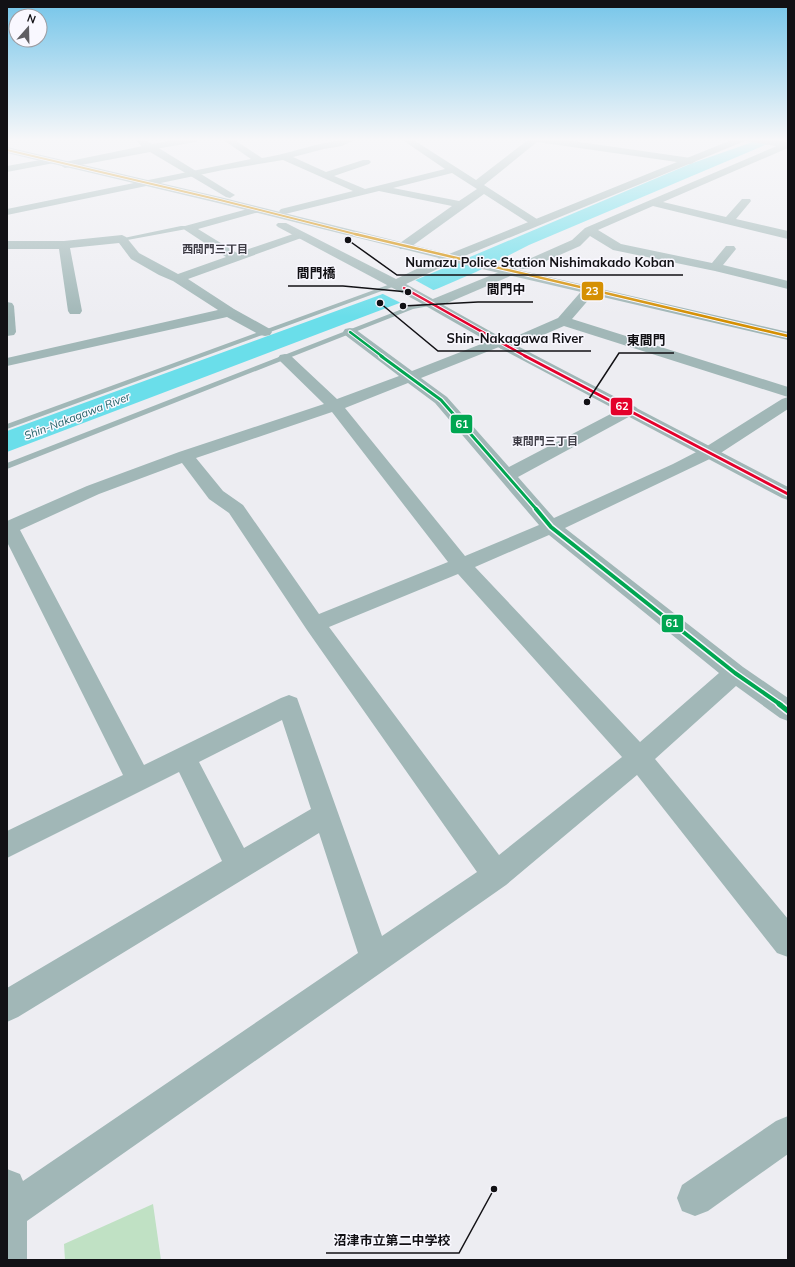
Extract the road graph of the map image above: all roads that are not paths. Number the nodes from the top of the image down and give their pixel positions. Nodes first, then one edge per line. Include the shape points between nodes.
1 (66, 198) edge
2 (208, 198) edge
3 (235, 198) edge
4 (339, 198) edge
5 (425, 198) edge
6 (469, 198) edge
7 (498, 198) edge
8 (596, 198) edge
9 (664, 198) edge
10 (746, 201) dead end
11 (653, 203) junction
12 (461, 206) junction
13 (253, 209) junction
14 (285, 211) junction
15 (7, 212) edge
16 (729, 221) junction
17 (536, 222) junction
18 (327, 227) junction
19 (189, 228) junction
20 (589, 230) junction
21 (788, 234) edge
22 (304, 236) junction
23 (122, 239) junction
24 (408, 243) junction
25 (7, 245) edge
26 (64, 245) junction
27 (730, 249) dead end
28 (462, 254) junction
29 (235, 257) junction
30 (715, 267) junction
31 (513, 268) junction
32 (178, 278) junction
33 (396, 284) junction
34 (788, 285) edge
35 (590, 290) junction
36 (427, 301) junction
37 (7, 306) edge
38 (75, 311) dead end
39 (229, 312) junction
40 (564, 321) junction
41 (788, 328) edge
42 (9, 332) dead end
43 (265, 332) junction
44 (350, 332) junction
45 (788, 336) edge
46 (503, 344) junction
47 (285, 358) junction
48 (7, 362) edge
49 (411, 378) junction
50 (788, 392) edge
51 (788, 402) edge
52 (335, 406) junction
53 (630, 410) junction
54 (7, 427) edge
55 (710, 452) junction
56 (185, 456) junction
57 (7, 466) edge
58 (506, 476) junction
59 (788, 494) edge
60 (8, 527) edge
61 (551, 527) junction
62 (461, 565) junction
63 (315, 624) junction
64 (735, 673) junction
65 (783, 700) edge
66 (184, 757) junction
67 (639, 758) junction
68 (139, 780) junction
69 (326, 814) junction
70 (7, 845) edge
71 (239, 866) junction
72 (496, 875) junction
73 (788, 942) edge
74 (375, 959) junction
75 (7, 1006) edge
76 (788, 1133) edge
77 (695, 1198) dead end
78 (8, 1200) edge
79 (8, 1260) edge

1 - 15 street
2 - 13 street
3 - 13 street
4 - 14 street
5 - 12 street
6 - 12 street
7 - 17 street
8 - 17 street
9 - 11 street
10 - 16 street
11 - 16 street
11 - 20 street
12 - 24 street
13 - 14 street
13 - 18 street
13 - 19 street
13 - 22 street
14 - 24 street
16 - 21 street
17 - 28 street
18 - 22 street
18 - 24 street
19 - 23 lane
19 - 29 street
20 - 30 street via 617,247
20 - 31 street via 576,243
22 - 29 street
22 - 33 street
23 - 26 street
23 - 32 street via 135,256
24 - 28 street
25 - 26 street
26 - 38 street
27 - 30 street
28 - 31 street
28 - 31 street
28 - 33 street
29 - 32 street
30 - 34 street
31 - 35 street
31 - 36 street
31 - 41 street
32 - 39 street
33 - 36 street
33 - 43 lane
35 - 40 street
35 - 45 street
36 - 44 lane
36 - 46 street
37 - 42 street
39 - 43 street
39 - 48 street
40 - 46 street
40 - 50 street
43 - 54 lane
44 - 47 lane
44 - 49 street
46 - 49 street
46 - 53 street
47 - 52 street
47 - 57 lane
49 - 52 street
49 - 58 street via 440,400
51 - 55 street
52 - 56 street
52 - 62 street
53 - 55 street
53 - 58 street
55 - 59 street
55 - 61 street
56 - 60 street via 93,490
56 - 63 street via 216,495 236,509
58 - 61 street
60 - 68 street
61 - 62 street
61 - 64 street
62 - 63 street
62 - 67 street
63 - 72 street
64 - 65 street
64 - 67 street
66 - 68 street
66 - 69 street via 289,705
66 - 71 street
67 - 72 street
67 - 73 street
68 - 70 street
69 - 71 street
69 - 74 street
71 - 75 street
72 - 74 street
74 - 78 street
76 - 77 street
78 - 79 street

